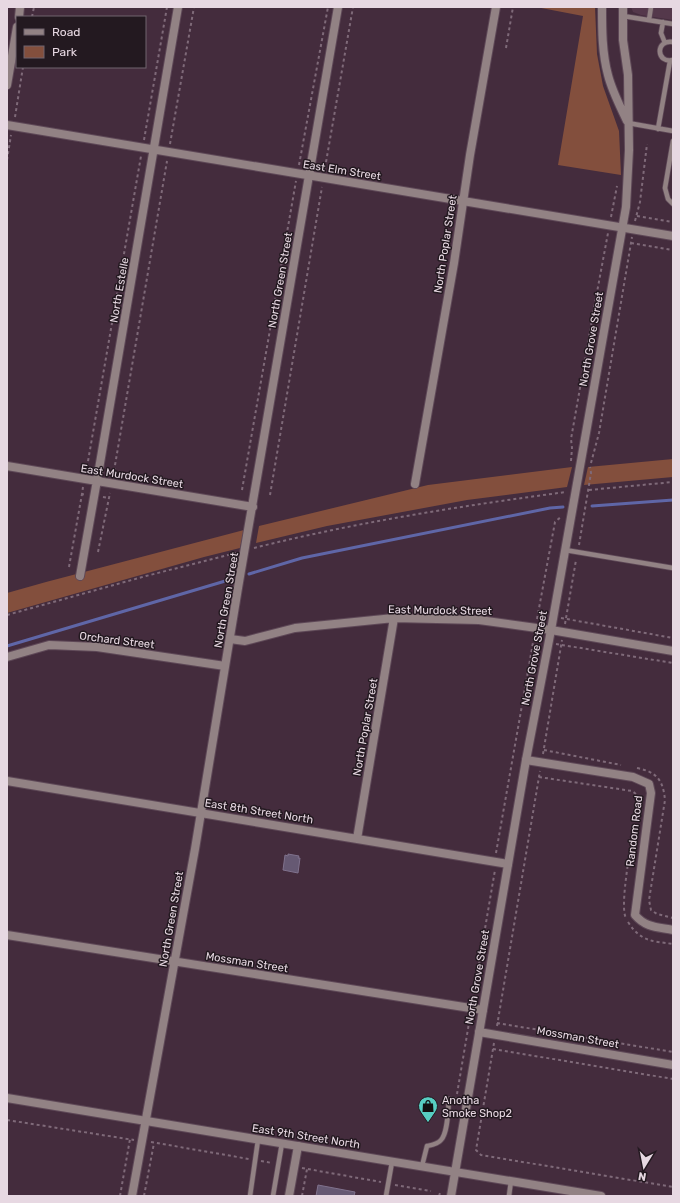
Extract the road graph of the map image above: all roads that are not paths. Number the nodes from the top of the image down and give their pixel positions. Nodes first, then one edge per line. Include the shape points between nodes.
1 (178, 7) edge
2 (338, 7) edge
3 (496, 7) edge
4 (602, 7) edge
5 (651, 7) edge
6 (623, 11) edge
7 (648, 20) junction
8 (663, 22) junction
9 (673, 24) edge
10 (16, 33) edge
11 (673, 42) edge
12 (665, 43) junction
13 (671, 60) edge
14 (7, 85) edge
15 (628, 123) junction
16 (10, 126) edge
17 (658, 129) junction
18 (673, 131) edge
19 (673, 141) edge
20 (154, 150) junction
21 (671, 168) edge
22 (309, 175) junction
23 (463, 201) junction
24 (673, 204) edge
25 (622, 227) junction
26 (673, 236) edge
27 (7, 466) edge
28 (97, 481) junction
29 (415, 484) dead end
30 (253, 507) junction
31 (565, 550) junction
32 (673, 568) edge
33 (80, 576) dead end
34 (394, 618) junction
35 (551, 630) junction
36 (230, 639) junction
37 (673, 651) edge
38 (7, 657) edge
39 (225, 666) junction
40 (526, 760) junction
41 (7, 781) edge
42 (201, 813) junction
43 (357, 839) junction
44 (508, 864) junction
45 (673, 930) edge
46 (7, 935) edge
47 (175, 962) junction
48 (483, 1010) junction
49 (479, 1032) junction
50 (673, 1064) edge
51 (7, 1098) edge
52 (467, 1102) junction
53 (146, 1121) junction
54 (258, 1140) junction
55 (282, 1144) junction
56 (298, 1146) junction
57 (392, 1162) junction
58 (422, 1166) junction
59 (455, 1172) junction
60 (511, 1181) junction
61 (132, 1196) edge
62 (250, 1196) edge
63 (273, 1196) edge
64 (289, 1196) edge
65 (386, 1196) edge
66 (451, 1196) edge
67 (509, 1196) edge
68 (601, 1196) edge

1 - 20 street, North Estelle
2 - 22 street, North Green Street
3 - 23 street, North Poplar Street
4 - 15 street, North Grove Street via 602,34 608,75
5 - 7 lane
6 - 7 lane
6 - 15 street, North Grove Street via 623,40 628,75
7 - 8 lane
8 - 9 lane
8 - 12 lane via 661,33
10 - 14 street
11 - 12 lane
12 - 13 lane via 660,47 660,54 664,59
13 - 17 lane
15 - 17 lane
15 - 25 street, North Grove Street via 626,207
16 - 20 street, East Elm Street
17 - 18 lane
19 - 21 lane
20 - 22 street, East Elm Street
20 - 28 street, North Estelle
21 - 24 lane via 665,188
22 - 23 street, East Elm Street
22 - 30 street, North Green Street
23 - 25 street, East Elm Street
23 - 29 street, North Poplar Street
25 - 26 street, East Elm Street
25 - 31 street, North Grove Street
27 - 28 street, East Murdock Street
28 - 30 street, East Murdock Street
28 - 33 street, North Estelle
30 - 36 street, North Green Street
31 - 32 lane
31 - 35 street, North Grove Street
34 - 35 street, East Murdock Street via 479,620
34 - 36 street, East Murdock Street via 295,628 245,641
34 - 43 street, North Poplar Street
35 - 37 street, East Murdock Street
35 - 40 street, North Grove Street
36 - 39 street, North Green Street
38 - 39 street, Orchard Street via 49,645 97,647
39 - 42 street, North Green Street
40 - 44 street, North Grove Street
40 - 45 street, Random Road via 633,777 649,784 651,793 635,915 641,922 650,926
41 - 42 street, East 8th Street North
42 - 43 street, East 8th Street North
42 - 47 street, North Green Street
43 - 44 street, East 8th Street North
44 - 48 street, North Grove Street
46 - 47 street, Mossman Street
47 - 48 street, Mossman Street
47 - 53 street, North Green Street
48 - 49 street, North Grove Street
49 - 50 street, Mossman Street
49 - 52 street, North Grove Street
51 - 53 street, East 9th Street North
52 - 58 lane via 450,1099 445,1133 438,1143 427,1146
52 - 59 street, North Grove Street
53 - 54 street, East 9th Street North
53 - 61 street, North Green Street
54 - 55 street, East 9th Street North
54 - 62 lane
55 - 56 street, East 9th Street North
55 - 63 lane
56 - 57 street, East 9th Street North
56 - 64 street
57 - 58 street, East 9th Street North
57 - 65 lane
58 - 59 street, East 9th Street North
59 - 60 street, East 9th Street North
59 - 66 street, North Grove Street
60 - 67 lane
60 - 68 street, East 9th Street North

